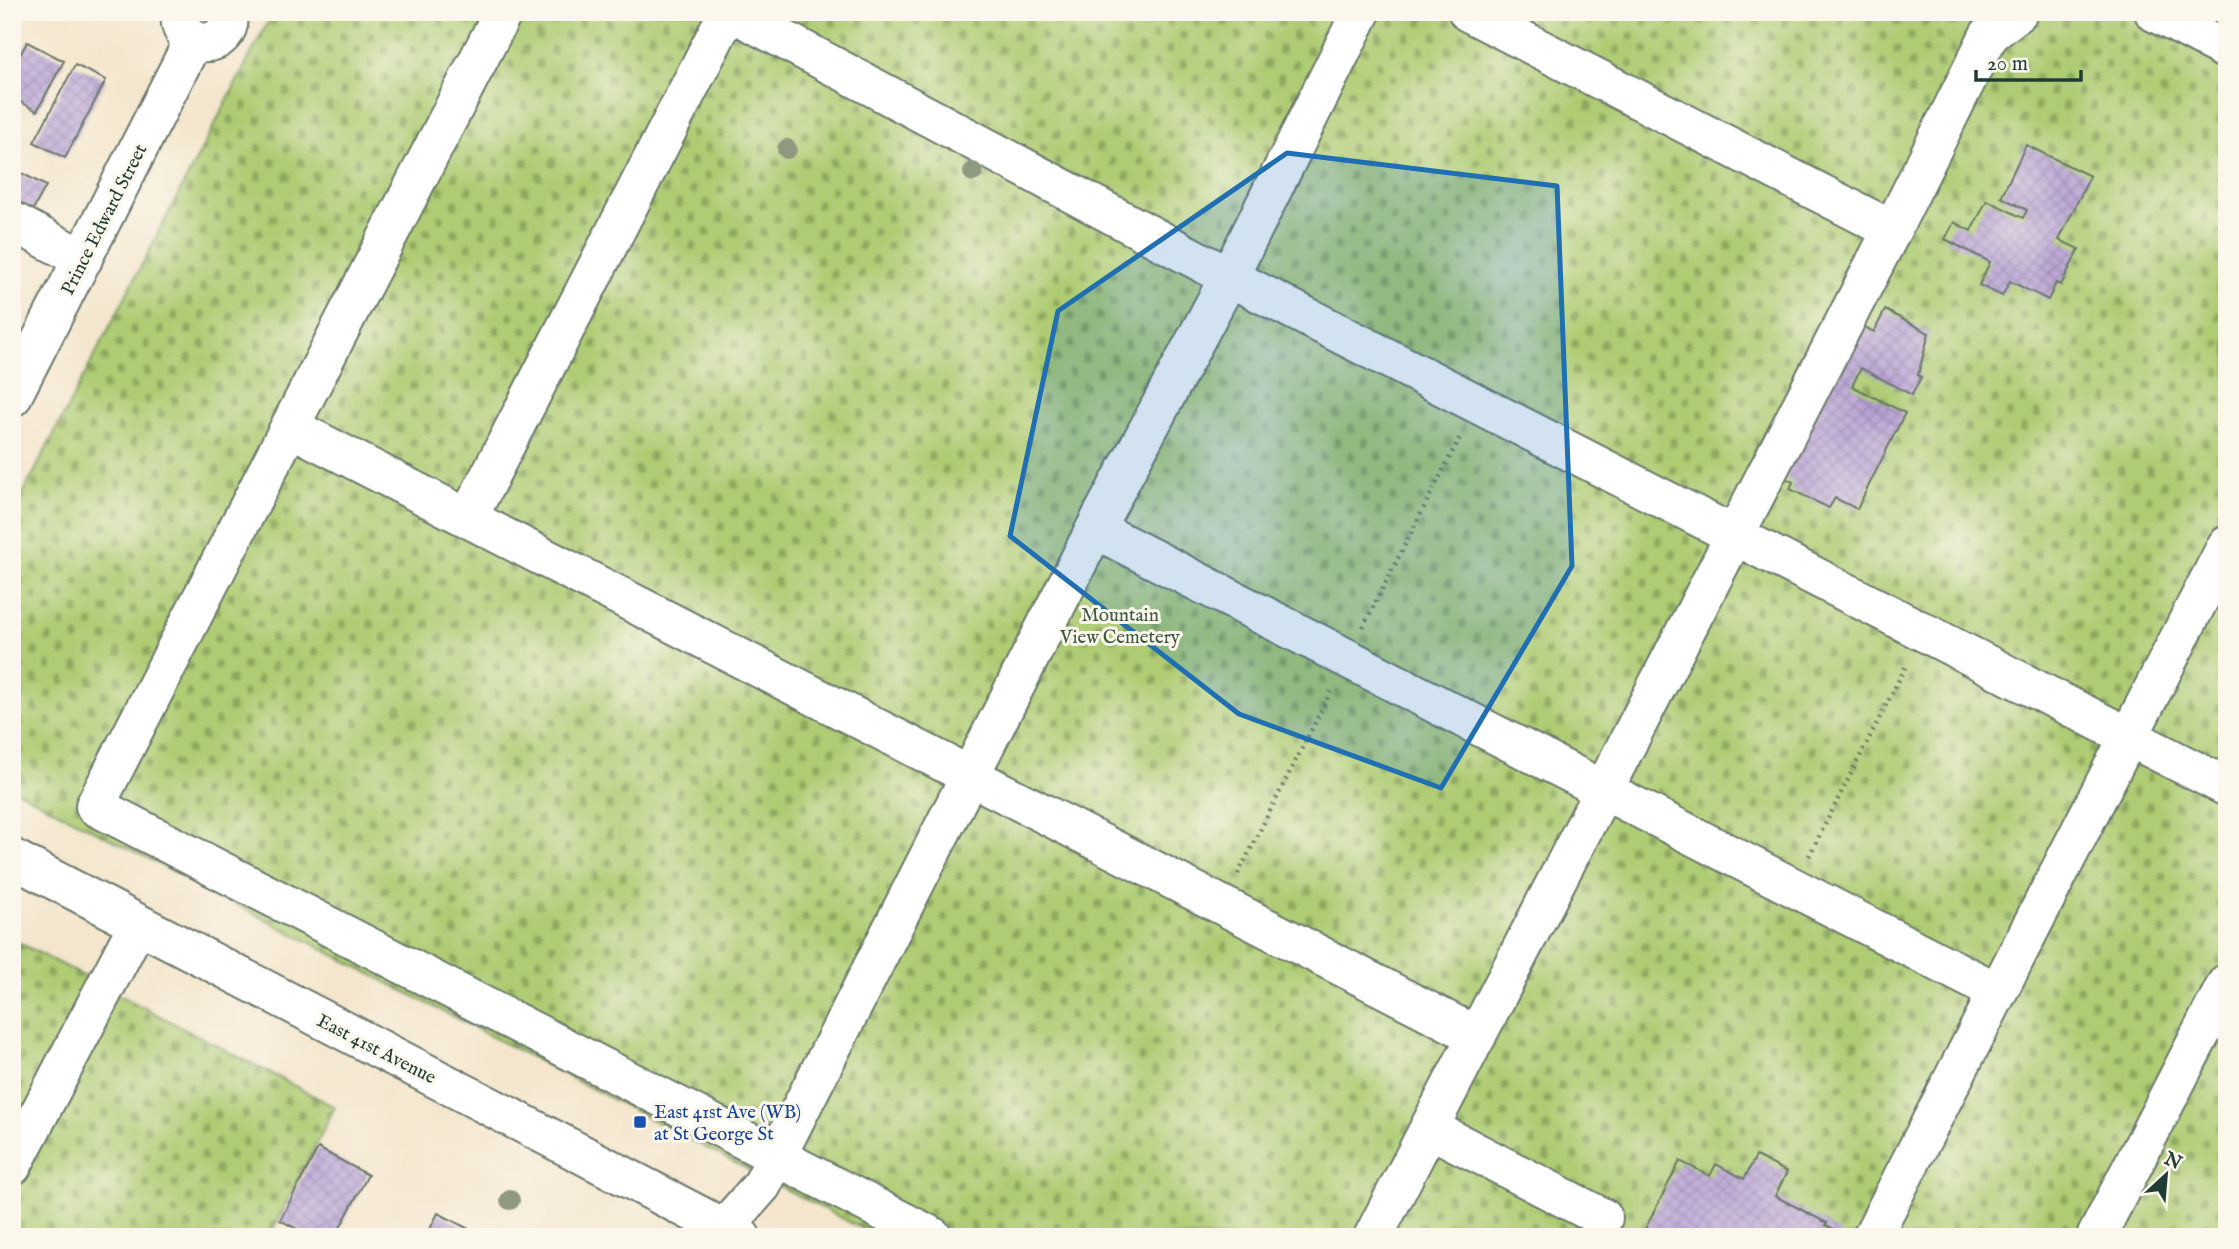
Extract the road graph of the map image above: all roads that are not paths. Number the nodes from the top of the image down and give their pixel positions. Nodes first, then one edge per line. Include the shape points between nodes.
1 (228, 12) edge
2 (503, 12) edge
3 (730, 12) edge
4 (1361, 12) edge
5 (1468, 12) edge
6 (2018, 12) edge
7 (2154, 12) edge
8 (187, 26) edge
9 (2227, 50) edge
10 (12, 221) edge
11 (1892, 230) junction
12 (83, 259) junction
13 (1229, 276) junction
14 (12, 397) edge
15 (290, 427) junction
16 (468, 518) junction
17 (1095, 529) junction
18 (1734, 535) junction
19 (2227, 545) edge
20 (2129, 736) junction
21 (969, 775) junction
22 (2227, 786) edge
23 (1603, 790) junction
24 (12, 859) edge
25 (138, 924) junction
26 (2227, 983) edge
27 (1997, 992) junction
28 (1477, 1036) junction
29 (1429, 1128) junction
30 (777, 1156) junction
31 (12, 1166) edge
32 (1603, 1218) dead end
33 (728, 1234) edge
34 (933, 1237) edge
35 (1374, 1237) edge
36 (1872, 1237) edge
37 (2096, 1237) edge

1 - 8 main road via 228,26 210,42
2 - 15 main road
3 - 13 main road
3 - 16 main road
4 - 13 main road
5 - 11 main road
6 - 11 main road via 1989,35
7 - 9 main road
8 - 12 main road, Prince Edward Street
10 - 12 main road
11 - 18 main road
12 - 14 main road, Prince Edward Street
13 - 17 main road
13 - 18 main road
15 - 16 main road
15 - 30 main road via 95,806
16 - 21 main road
17 - 21 main road
17 - 23 main road
18 - 20 main road
18 - 23 main road
19 - 20 main road
20 - 22 main road
20 - 27 main road
21 - 28 main road
21 - 30 main road
23 - 27 main road
23 - 28 main road
24 - 25 main road, East 41st Avenue
25 - 31 main road
25 - 33 main road, East 41st Avenue
26 - 37 main road
27 - 36 main road
28 - 29 main road
29 - 32 main road
29 - 35 main road
30 - 33 main road
30 - 34 main road

